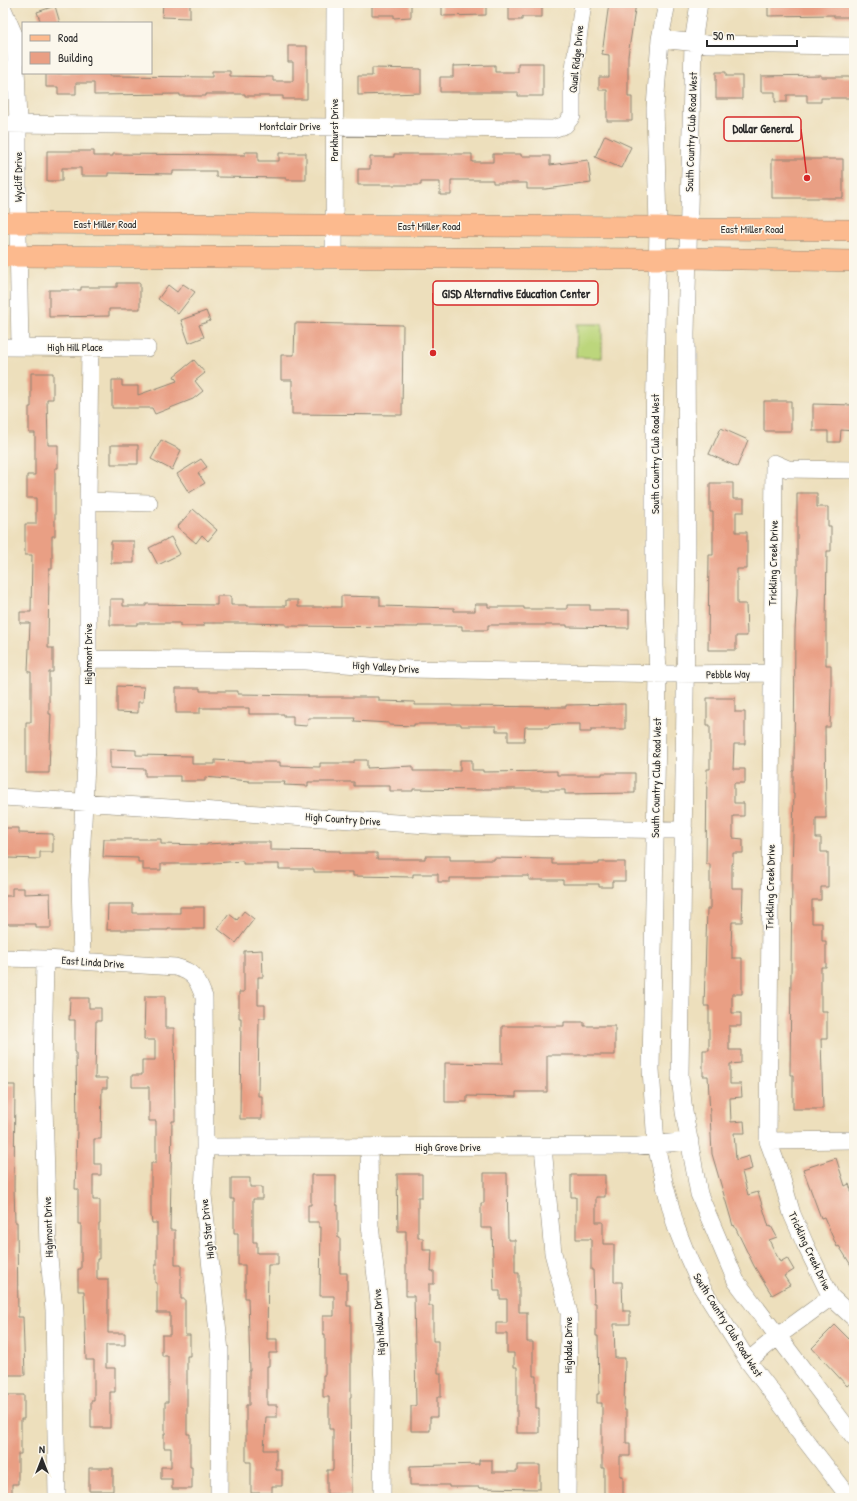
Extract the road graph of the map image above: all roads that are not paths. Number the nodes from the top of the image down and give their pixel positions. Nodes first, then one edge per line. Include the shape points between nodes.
1 (335, 3) edge
2 (583, 3) edge
3 (667, 3) edge
4 (698, 3) edge
5 (3, 9) edge
6 (660, 39) junction
7 (693, 42) junction
8 (854, 46) edge
9 (572, 116) joint
10 (10, 124) edge
11 (334, 126) junction
12 (11, 223) edge
13 (334, 226) junction
14 (658, 227) junction
15 (688, 229) junction
16 (854, 230) edge
17 (11, 256) edge
18 (334, 258) junction
19 (688, 258) junction
20 (657, 259) junction
21 (854, 261) edge
22 (3, 347) edge
23 (20, 347) junction
24 (90, 348) junction
25 (147, 348) dead end
26 (854, 470) edge
27 (88, 501) junction
28 (149, 503) dead end
29 (87, 659) junction
30 (772, 673) junction
31 (658, 674) junction
32 (684, 674) junction
33 (3, 797) edge
34 (83, 803) junction
35 (654, 829) junction
36 (684, 830) junction
37 (3, 958) edge
38 (45, 959) junction
39 (82, 961) junction
40 (183, 969) joint
41 (854, 1140) edge
42 (690, 1141) junction
43 (768, 1141) junction
44 (656, 1145) junction
45 (205, 1147) junction
46 (369, 1147) junction
47 (543, 1147) junction
48 (831, 1297) junction
49 (854, 1318) edge
50 (778, 1336) junction
51 (748, 1361) junction
52 (854, 1437) edge
53 (57, 1497) edge
54 (219, 1498) edge
55 (382, 1498) edge
56 (567, 1498) edge
57 (850, 1498) edge

1 - 11 street, Parkhurst Drive
2 - 9 street, Quail Ridge Drive via 572,84
3 - 6 street, South Country Club Road West
4 - 7 street, South Country Club Road West
5 - 10 street, Wycliff Drive via 15,37
6 - 7 street
6 - 14 street, South Country Club Road West via 655,108
7 - 8 street
7 - 15 street, South Country Club Road West
9 - 11 street, Montclair Drive via 565,125 553,129
10 - 11 street, Montclair Drive
10 - 12 street, Wycliff Drive
11 - 13 street, Parkhurst Drive
12 - 13 main road, East Miller Road
12 - 17 street, Wycliff Drive
13 - 14 main road, East Miller Road
13 - 18 street, Parkhurst Drive
14 - 15 main road, East Miller Road
14 - 20 street, South Country Club Road West
15 - 16 main road, East Miller Road
15 - 19 street, South Country Club Road West
17 - 18 main road
17 - 23 street, Wycliff Drive
18 - 20 main road
19 - 20 main road
19 - 21 main road
19 - 32 street, South Country Club Road West
20 - 31 street, South Country Club Road West via 654,586
22 - 23 street, High Hill Place
23 - 24 street, High Hill Place
24 - 25 street, High Hill Place
24 - 27 street, Highmont Drive
26 - 30 street, Trickling Creek Drive via 788,469 774,463
27 - 28 street
27 - 29 street, Highmont Drive
29 - 31 street, High Valley Drive via 306,661 410,670
29 - 34 street, Highmont Drive via 88,726
30 - 32 street, Pebble Way
30 - 43 street, Trickling Creek Drive
31 - 32 street, High Valley Drive
31 - 35 street, South Country Club Road West
32 - 36 street, South Country Club Road West
33 - 34 street, High Country Drive
34 - 35 street, High Country Drive via 442,826
34 - 39 street, Highmont Drive via 80,880
35 - 36 street, High Country Drive
35 - 44 street, South Country Club Road West via 651,1069
36 - 42 street, South Country Club Road West via 680,1076
37 - 38 street, East Linda Drive
38 - 39 street, East Linda Drive
38 - 53 street, Highmont Drive via 43,1070 48,1247 54,1310
39 - 40 street, East Linda Drive
40 - 45 street, High Star Drive via 196,978 204,996
41 - 43 street
42 - 44 street, High Grove Drive
42 - 50 street, South Country Club Road West via 699,1194 736,1281
43 - 48 street, Trickling Creek Drive via 792,1214
44 - 47 street, High Grove Drive
44 - 51 street, South Country Club Road West via 671,1207 687,1255 702,1286
45 - 46 street, High Grove Drive
45 - 54 street, High Star Drive via 203,1195 220,1351
46 - 47 street, High Grove Drive
46 - 55 street, High Hollow Drive via 370,1225 379,1303 383,1384
47 - 56 street, Highdale Drive via 553,1253 569,1313
48 - 49 street
48 - 50 street
50 - 51 street
50 - 52 street, South Country Club Road West
51 - 57 street, South Country Club Road West

